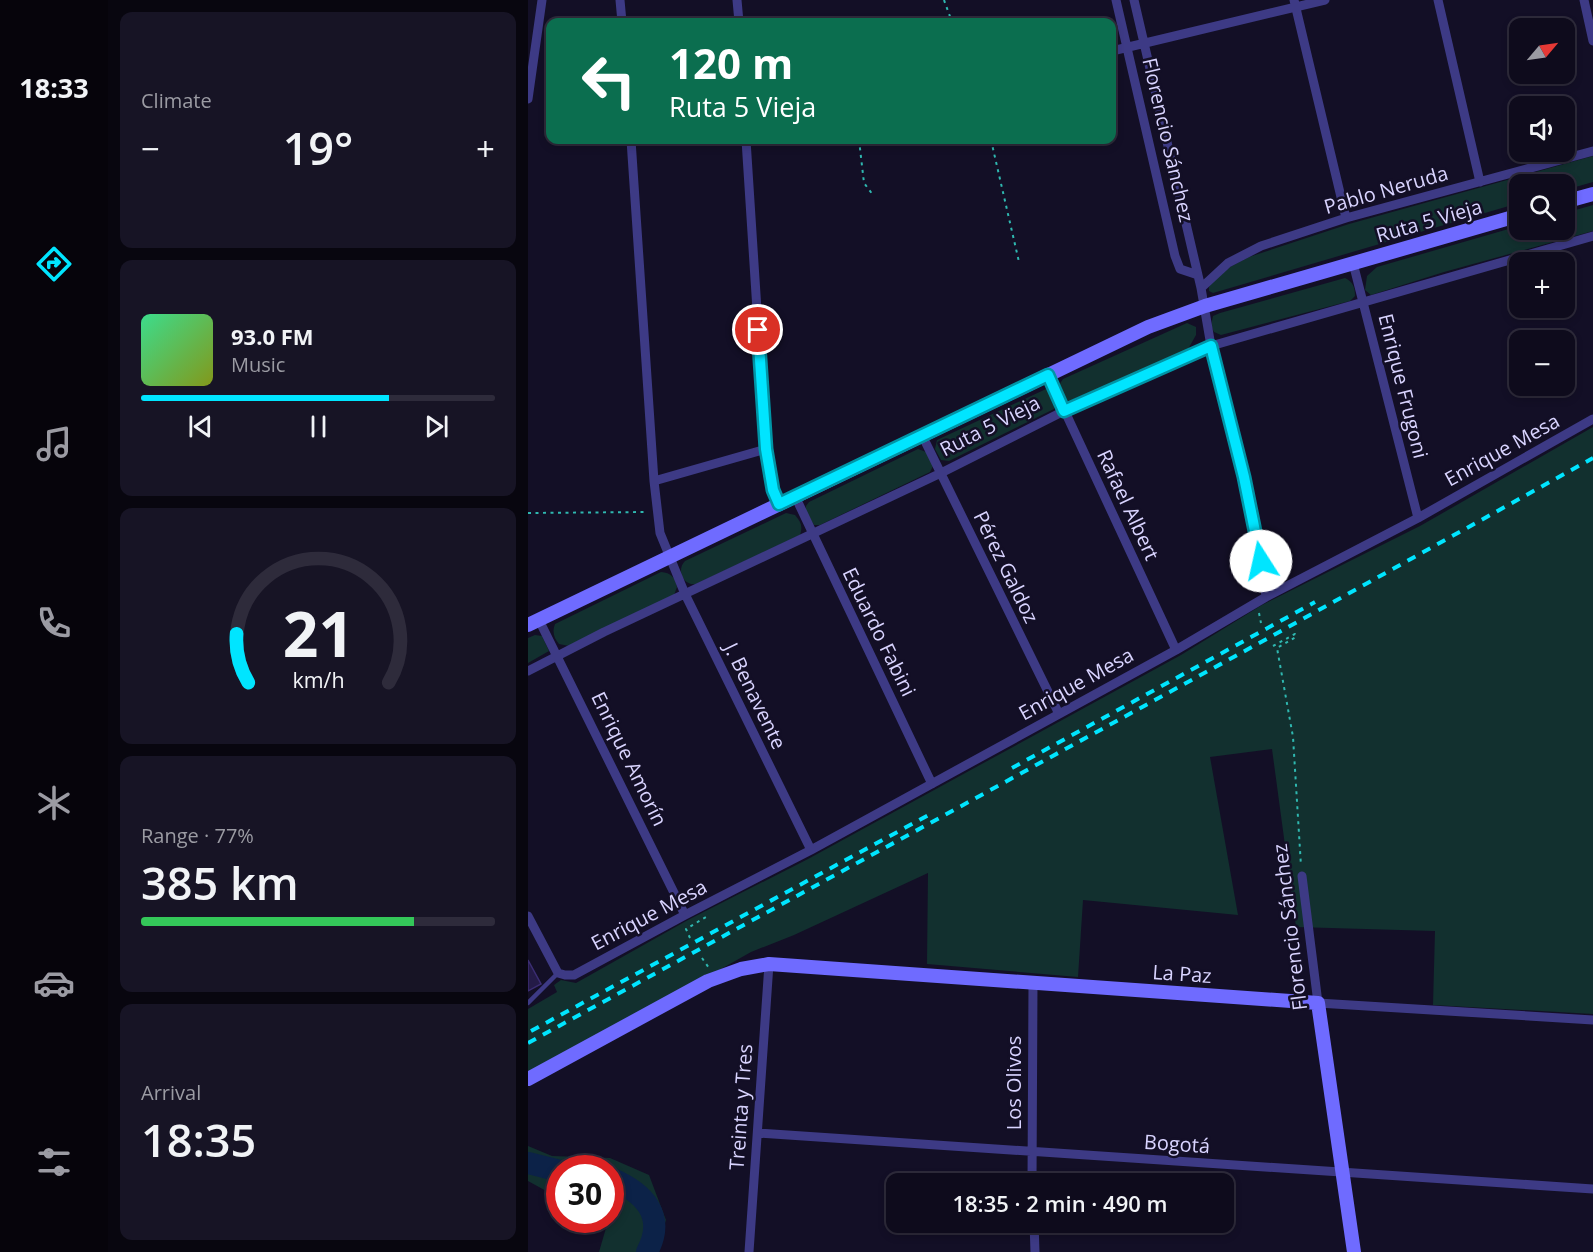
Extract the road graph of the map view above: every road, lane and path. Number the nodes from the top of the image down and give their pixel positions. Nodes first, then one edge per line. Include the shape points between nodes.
1 (542, 0) edge
2 (620, 0) edge
3 (736, 0) edge
4 (944, 0) edge
5 (1116, 0) edge
6 (1134, 0) edge
7 (1325, 0) edge
8 (1438, 0) edge
9 (1584, 0) edge
10 (1295, 4) edge
11 (622, 18) edge
12 (738, 18) edge
13 (951, 18) edge
14 (1593, 40) edge
15 (1144, 44) junction
16 (1127, 48) junction
17 (1116, 50) edge
18 (528, 99) edge
19 (631, 144) edge
20 (746, 144) edge
21 (859, 144) edge
22 (993, 144) edge
23 (1593, 151) edge
24 (1480, 182) junction
25 (1593, 194) edge
26 (873, 195) dead end
27 (1575, 199) edge
28 (1346, 218) junction
29 (1509, 218) edge
30 (1593, 236) edge
31 (1019, 262) dead end
32 (1353, 263) junction
33 (1198, 274) junction
34 (1201, 288) junction
35 (1362, 301) junction
36 (1205, 306) junction
37 (1211, 346) junction
38 (1048, 375) junction
39 (1064, 411) junction
40 (1593, 419) edge
41 (922, 435) junction
42 (766, 449) junction
43 (941, 473) junction
44 (654, 481) junction
45 (795, 496) junction
46 (779, 504) junction
47 (657, 512) junction
48 (528, 513) edge
49 (1418, 518) junction
50 (812, 534) junction
51 (669, 557) junction
52 (685, 594) junction
53 (1266, 597) junction
54 (533, 623) edge
55 (1273, 646) dead end
56 (1176, 650) junction
57 (558, 656) junction
58 (528, 671) edge
59 (1059, 714) junction
60 (932, 784) junction
61 (811, 850) junction
62 (1302, 876) joint
63 (685, 915) junction
64 (528, 916) edge
65 (769, 964) junction
66 (558, 973) junction
67 (1033, 983) junction
68 (528, 1003) edge
69 (1318, 1003) junction
70 (1593, 1020) edge
71 (528, 1079) edge
72 (758, 1132) junction
73 (1031, 1152) junction
74 (1032, 1173) edge
75 (1343, 1173) junction
76 (1593, 1189) edge
77 (1034, 1233) edge
78 (749, 1252) edge
79 (1035, 1252) edge
80 (1354, 1252) edge

1 - 18 street
2 - 11 street
3 - 12 street
4 - 13 path
5 - 16 street, Florencio Sánchez
6 - 15 street, Florencio Sánchez
7 - 10 street
8 - 24 street
9 - 14 street
10 - 15 street
10 - 28 street
15 - 16 street
15 - 33 street, Florencio Sánchez
16 - 17 street
16 - 33 street, Florencio Sánchez via 1175,256 1180,269
19 - 44 street, J. Benavente
20 - 42 street
21 - 26 path via 864,183
22 - 31 path
23 - 24 street, Pablo Neruda
24 - 28 street, Pablo Neruda
25 - 27 street
28 - 34 street, Pablo Neruda via 1242,254
29 - 32 street, Ruta 5 Vieja
30 - 35 street, Ruta 5 Vieja
32 - 35 street, Enrique Frugoni
32 - 36 street, Ruta 5 Vieja
33 - 34 street, Florencio Sánchez
34 - 36 street, Florencio Sánchez
35 - 37 street, Ruta 5 Vieja
35 - 49 street, Enrique Frugoni
36 - 37 street, Florencio Sánchez
36 - 38 street, Ruta 5 Vieja via 1148,327
37 - 39 street, Ruta 5 Vieja
37 - 53 street, Florencio Sánchez via 1259,543
38 - 39 street, Rafael Albert
38 - 41 street, Ruta 5 Vieja
39 - 43 street, Ruta 5 Vieja
39 - 56 street, Rafael Albert
40 - 49 street, Enrique Mesa
41 - 43 street, Pérez Galdoz
41 - 45 street, Ruta 5 Vieja
42 - 44 street
42 - 46 street
43 - 50 street, Ruta 5 Vieja
43 - 59 street, Pérez Galdoz
44 - 47 street, J. Benavente
45 - 46 street, Ruta 5 Vieja
45 - 50 street, Eduardo Fabini
46 - 51 street, Ruta 5 Vieja
47 - 48 path
47 - 51 street, J. Benavente
49 - 53 street, Enrique Mesa
50 - 52 street, Ruta 5 Vieja
50 - 60 street, Eduardo Fabini
51 - 52 street, J. Benavente
51 - 54 street, Ruta 5 Vieja
52 - 57 street, Ruta 5 Vieja
52 - 61 street, J. Benavente
53 - 56 street, Enrique Mesa
54 - 57 street, Enrique Amorín
55 - 62 path, Florencio Sánchez via 1294,634 1296,637 1277,648 1293,736
56 - 59 street, Enrique Mesa
57 - 58 street, Ruta 5 Vieja
57 - 63 street, Enrique Amorín
59 - 60 street, Enrique Mesa
60 - 61 street, Enrique Mesa
61 - 63 street, Enrique Mesa
62 - 69 street, Florencio Sánchez
63 - 66 street, Enrique Mesa via 574,975
64 - 66 street
65 - 67 street, La Paz
65 - 71 street, La Paz via 708,981
65 - 72 street, Treinta y Tres
66 - 68 lane
67 - 69 street, La Paz
67 - 73 street, Los Olivos
69 - 70 street, La Paz
69 - 75 street, Florencio Sánchez
72 - 73 street, Bogotá
72 - 78 street, Treinta y Tres
73 - 74 street, Los Olivos
73 - 75 street, Bogotá
75 - 76 street, Bogotá
75 - 80 street, Florencio Sánchez
77 - 79 street

